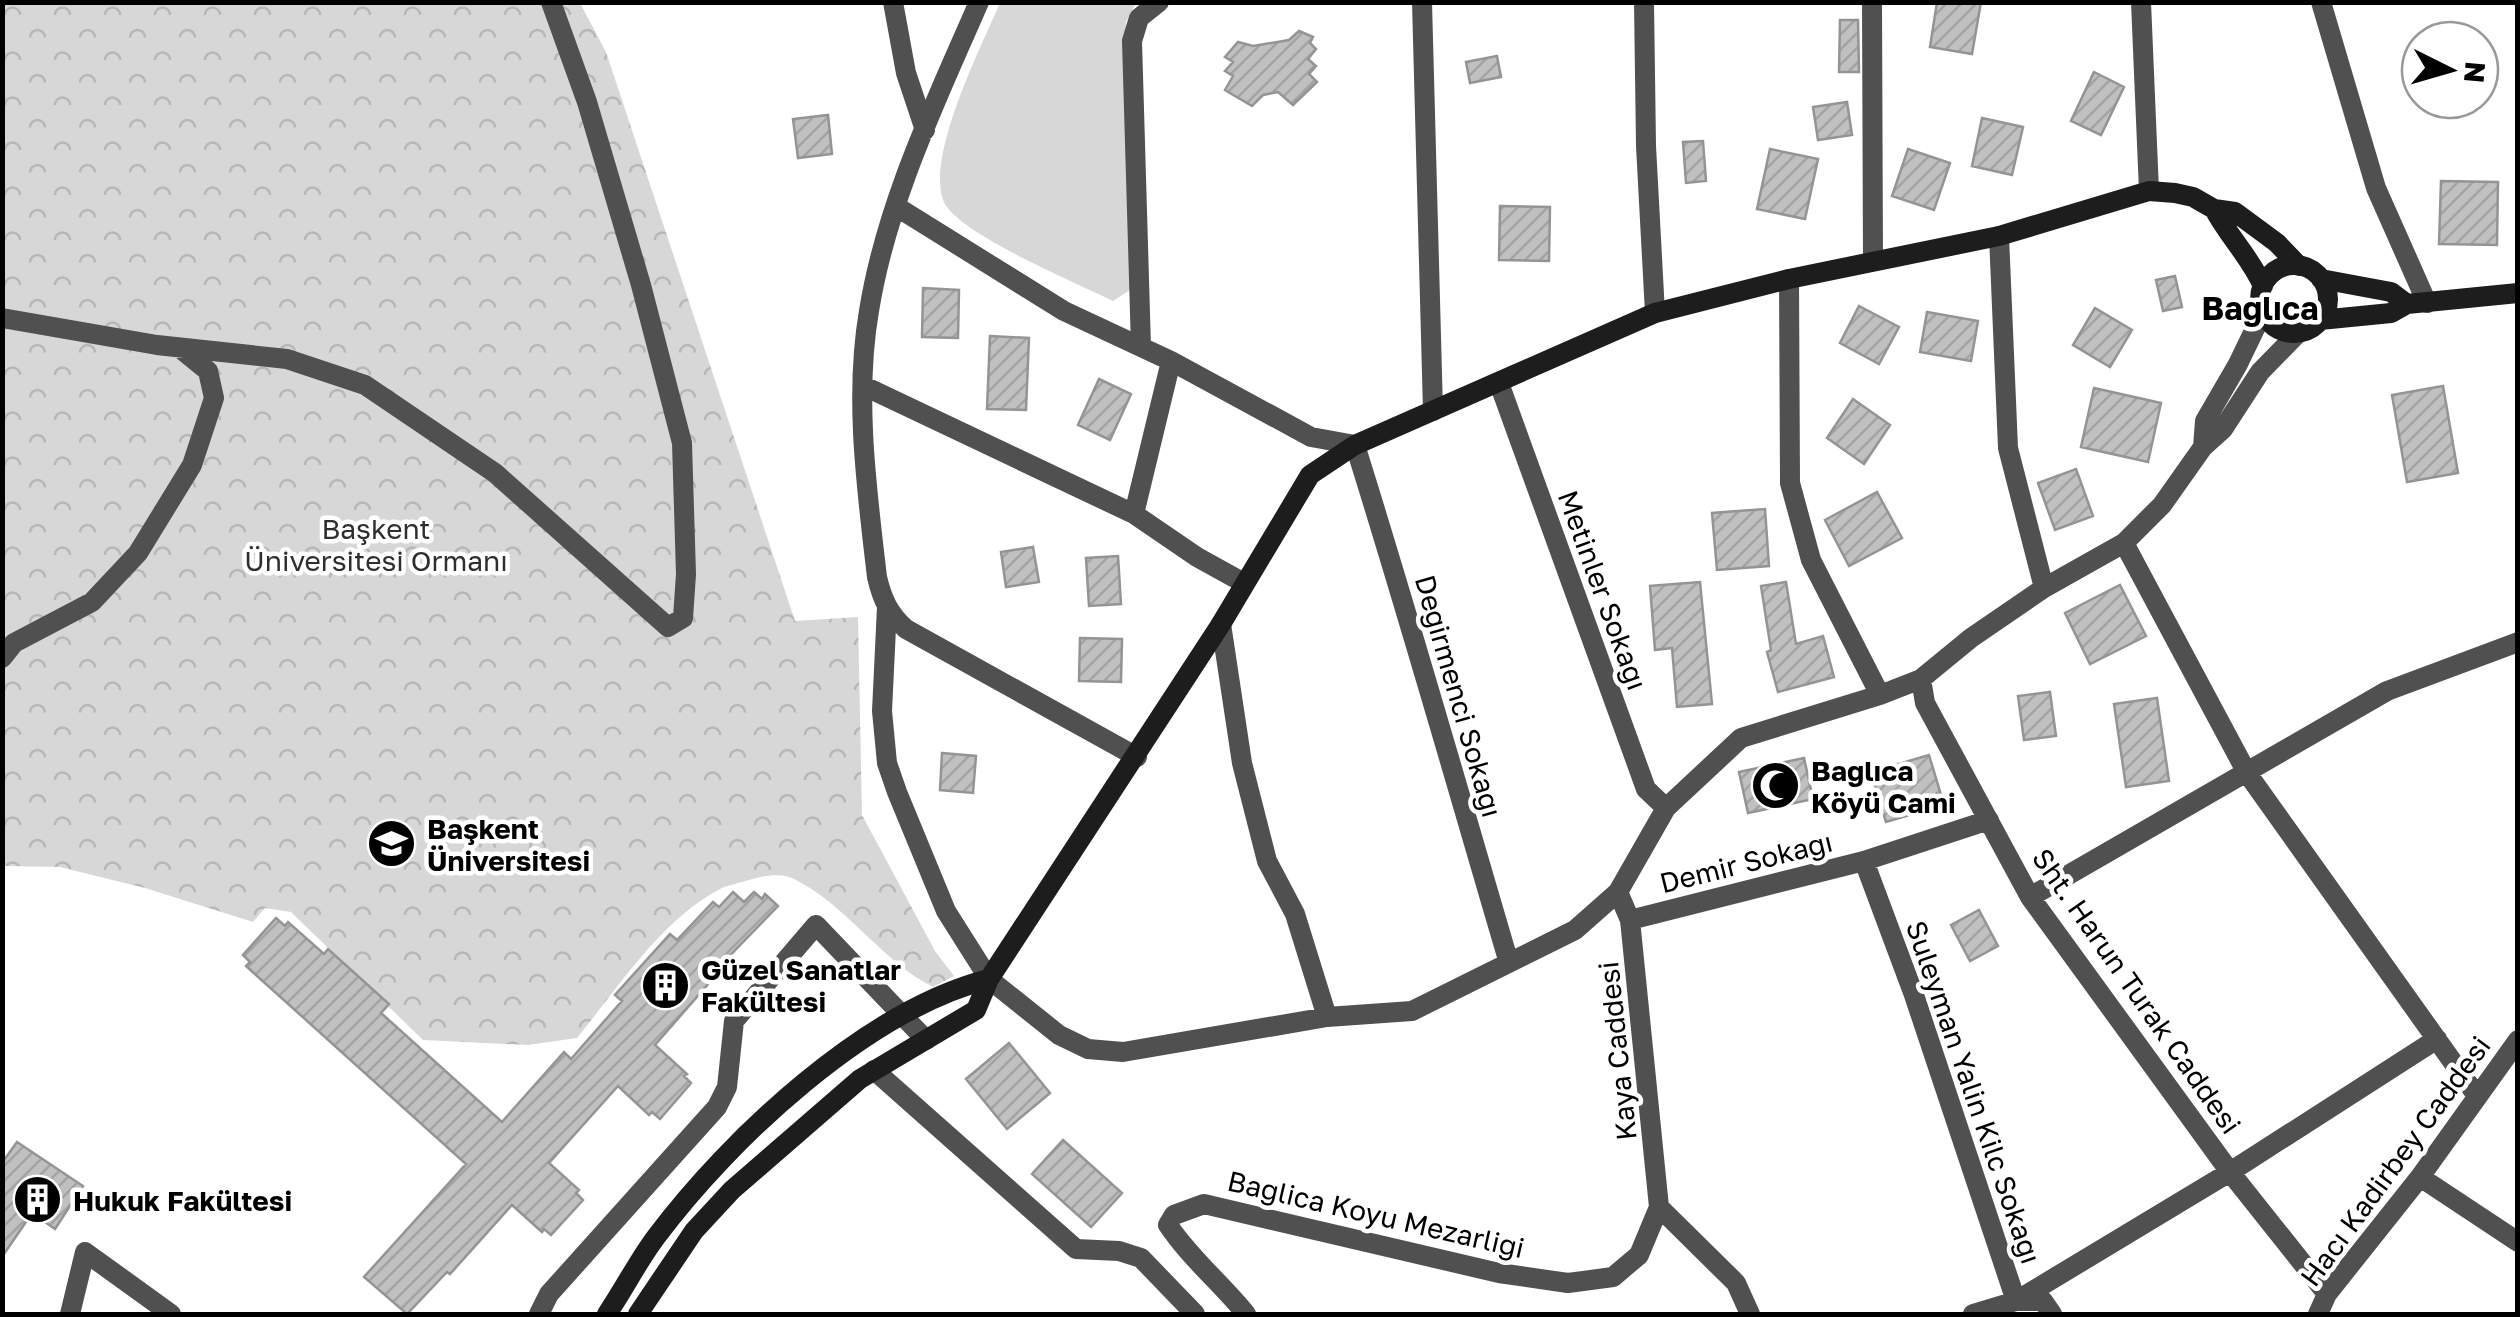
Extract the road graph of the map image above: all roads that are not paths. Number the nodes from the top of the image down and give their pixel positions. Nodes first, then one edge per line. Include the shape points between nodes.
1 (551, 2) edge
2 (893, 2) edge
3 (979, 2) edge
4 (1159, 2) edge
5 (1422, 2) edge
6 (1644, 2) edge
7 (1872, 2) edge
8 (2141, 2) edge
9 (2321, 2) edge
10 (925, 130) junction
11 (2149, 191) junction
12 (897, 207) junction
13 (2214, 209) junction
14 (1999, 236) junction
15 (1874, 261) junction
16 (2299, 266) junction
17 (1789, 279) junction
18 (2321, 279) junction
19 (2263, 286) junction
20 (2518, 293) edge
21 (2417, 304) junction
22 (2262, 312) junction
23 (1655, 313) junction
24 (2, 318) edge
25 (2320, 320) junction
26 (2298, 333) junction
27 (1141, 347) junction
28 (179, 348) junction
29 (1172, 361) junction
30 (1499, 382) junction
31 (864, 386) junction
32 (1433, 411) junction
33 (1355, 445) junction
34 (2202, 447) junction
35 (1134, 514) junction
36 (2124, 543) junction
37 (1244, 582) junction
38 (2044, 588) junction
39 (887, 607) junction
40 (1222, 624) junction
41 (2518, 642) edge
42 (2, 658) edge
43 (1921, 680) junction
44 (1880, 695) junction
45 (1137, 757) junction
46 (2247, 773) junction
47 (1666, 808) junction
48 (1989, 820) junction
49 (1864, 861) junction
50 (1618, 892) junction
51 (2030, 898) junction
52 (1630, 920) junction
53 (1509, 963) junction
54 (989, 979) junction
55 (903, 1016) junction
56 (1327, 1017) junction
57 (2438, 1039) junction
58 (926, 1040) junction
59 (2518, 1040) edge
60 (874, 1070) junction
61 (2478, 1096) junction
62 (2230, 1172) junction
63 (2420, 1177) junction
64 (1660, 1208) junction
65 (2518, 1242) edge
66 (2327, 1294) junction
67 (2016, 1302) junction
68 (70, 1314) edge
69 (171, 1314) edge
70 (539, 1314) edge
71 (608, 1314) edge
72 (638, 1314) edge
73 (1195, 1314) edge
74 (1246, 1314) edge
75 (1750, 1314) edge
76 (1973, 1314) edge
77 (2052, 1314) edge
78 (2318, 1314) edge

1 - 28 street via 587,102 682,442 682,618 668,627 496,473 365,385 287,359
2 - 10 street
3 - 10 street
4 - 27 street via 1139,18 1132,41
5 - 32 street
6 - 23 street
7 - 15 street
8 - 11 street
9 - 21 street
10 - 12 street
11 - 13 street via 2193,197
11 - 14 street
12 - 27 street via 1064,311
12 - 31 street via 868,314
13 - 16 street via 2253,224
13 - 19 street
14 - 15 street
14 - 38 street via 2008,448
15 - 17 street
16 - 18 street
16 - 19 street via 2282,268
17 - 23 street
17 - 44 street via 1790,482 1810,560
18 - 21 street via 2392,292
18 - 25 street via 2328,295
19 - 22 street
20 - 21 street
21 - 25 street
22 - 26 street via 2273,326
22 - 34 street via 2205,420
23 - 30 street
24 - 28 street
25 - 26 street
26 - 34 street
27 - 29 street
28 - 42 street via 208,371 214,398 192,465 138,553 92,602 14,643
29 - 33 street via 1312,437
29 - 35 street
30 - 32 street
30 - 47 street, Metinler Sokağı via 1646,789
31 - 35 street
31 - 39 street via 876,577
32 - 33 street
33 - 37 street via 1310,475
33 - 53 street, Degirmenci Sokağı
34 - 36 street via 2176,487
35 - 37 street
36 - 38 street
36 - 46 street
37 - 40 street
38 - 43 street
39 - 45 street via 906,630
39 - 54 street via 887,762 946,911
40 - 45 street
40 - 56 street via 1242,763 1267,861 1295,914
41 - 46 street via 2388,691
43 - 44 street
43 - 48 street, Sht. Harun Turak Caddesi via 1925,703
44 - 47 street via 1741,738
45 - 54 street
46 - 51 street
46 - 57 street
47 - 50 street
48 - 49 street, Demir Sokağı
48 - 51 street, Sht. Harun Turak Caddesi
49 - 52 street, Demir Sokağı
49 - 67 street, Suleyman Yalin Kilc Sokağı
50 - 52 street, Kaya Caddesi
50 - 53 street via 1574,930
51 - 62 street, Sht. Harun Turak Caddesi
52 - 64 street, Kaya Caddesi
53 - 56 street via 1412,1010
54 - 55 street
54 - 56 street via 1088,1049 1123,1052
54 - 58 street via 976,1010
55 - 58 street
55 - 70 street via 816,925 734,1021 727,1087 718,1107 549,1294
55 - 71 street via 773,1108 677,1210
57 - 61 street
57 - 62 street
58 - 60 street
59 - 61 street, Hacı Kadirbey Caddesi
60 - 72 street via 728,1194
60 - 73 street via 1076,1248 1141,1258
61 - 63 street, Hacı Kadirbey Caddesi
62 - 66 street, Sht. Harun Turak Caddesi
62 - 67 street
63 - 65 street
63 - 66 street, Hacı Kadirbey Caddesi
64 - 74 street, Baglica Koyu Mezarligi via 1640,1255 1613,1277 1568,1283 1226,1207 1204,1204 1174,1215 1168,1225 1188,1255
64 - 75 street via 1736,1283
66 - 78 street, Hacı Kadirbey Caddesi
67 - 76 street
67 - 77 street, Suleyman Yalin Kilc Sokağı via 2042,1301
68 - 69 street via 85,1252

